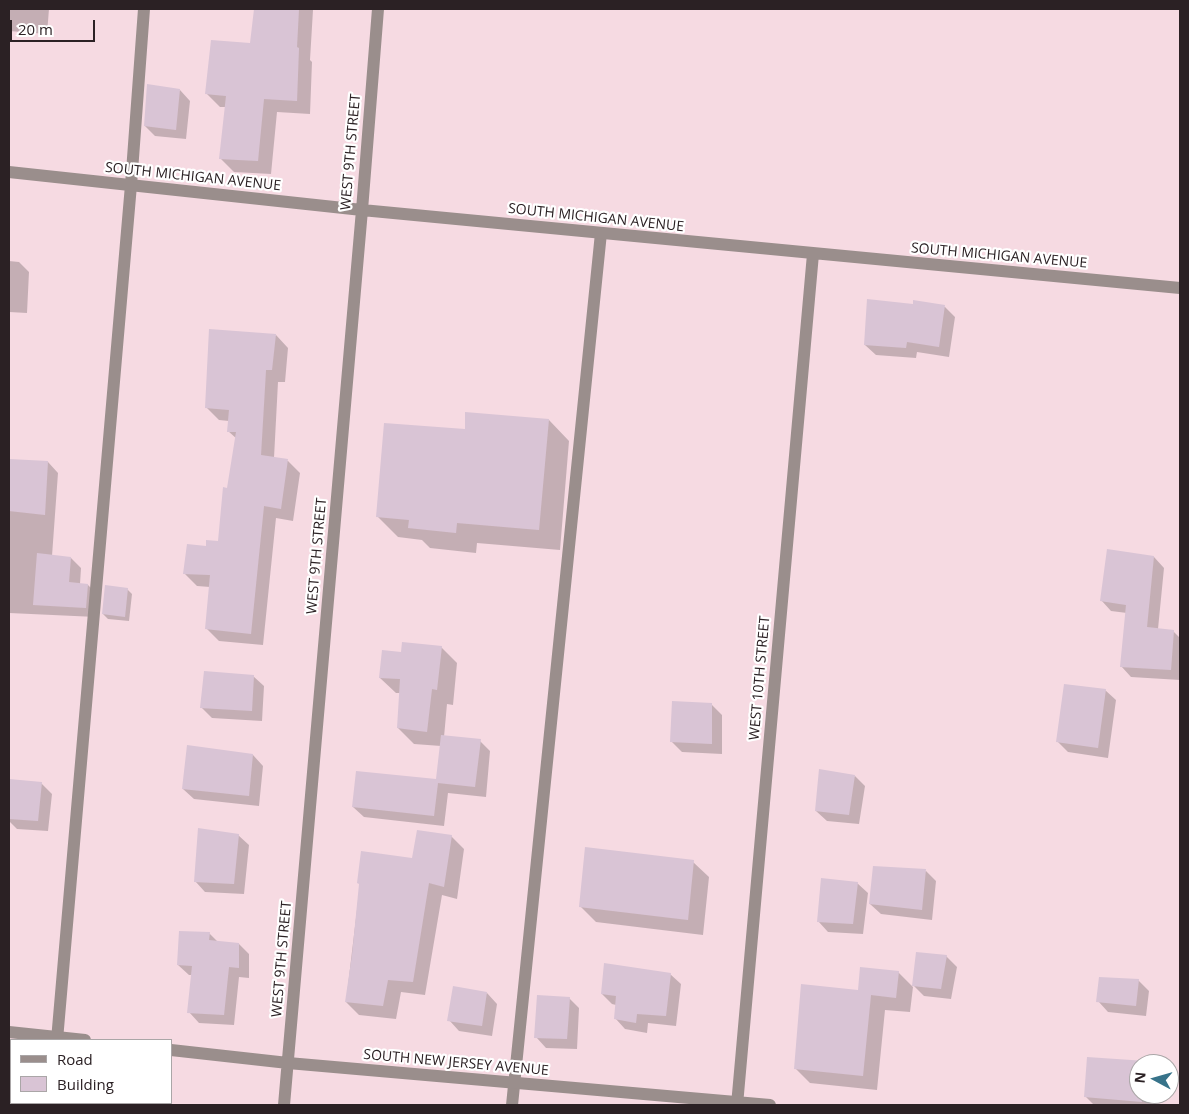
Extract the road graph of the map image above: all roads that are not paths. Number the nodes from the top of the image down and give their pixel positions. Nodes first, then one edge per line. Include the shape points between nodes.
1 (144, 9) edge
2 (378, 9) edge
3 (9, 172) edge
4 (131, 185) junction
5 (362, 210) junction
6 (600, 233) junction
7 (813, 254) junction
8 (1180, 288) edge
9 (9, 1032) edge
10 (57, 1039) edge
11 (172, 1050) edge
12 (288, 1063) junction
13 (514, 1083) junction
14 (737, 1104) edge
15 (284, 1105) edge
16 (512, 1105) edge
17 (770, 1105) edge

1 - 4 street
2 - 5 street, WEST 9TH STREET
3 - 4 street, SOUTH MICHIGAN AVENUE
4 - 5 street, SOUTH MICHIGAN AVENUE
4 - 10 street
5 - 6 street, SOUTH MICHIGAN AVENUE
5 - 12 street, WEST 9TH STREET
6 - 7 street, SOUTH MICHIGAN AVENUE
6 - 13 street
7 - 8 street, SOUTH MICHIGAN AVENUE
7 - 14 street, WEST 10TH STREET
9 - 10 street
11 - 12 street, SOUTH NEW JERSEY AVENUE
12 - 13 street, SOUTH NEW JERSEY AVENUE
12 - 15 street, WEST 9TH STREET
13 - 14 street, SOUTH NEW JERSEY AVENUE
13 - 16 street
14 - 17 street, SOUTH NEW JERSEY AVENUE

